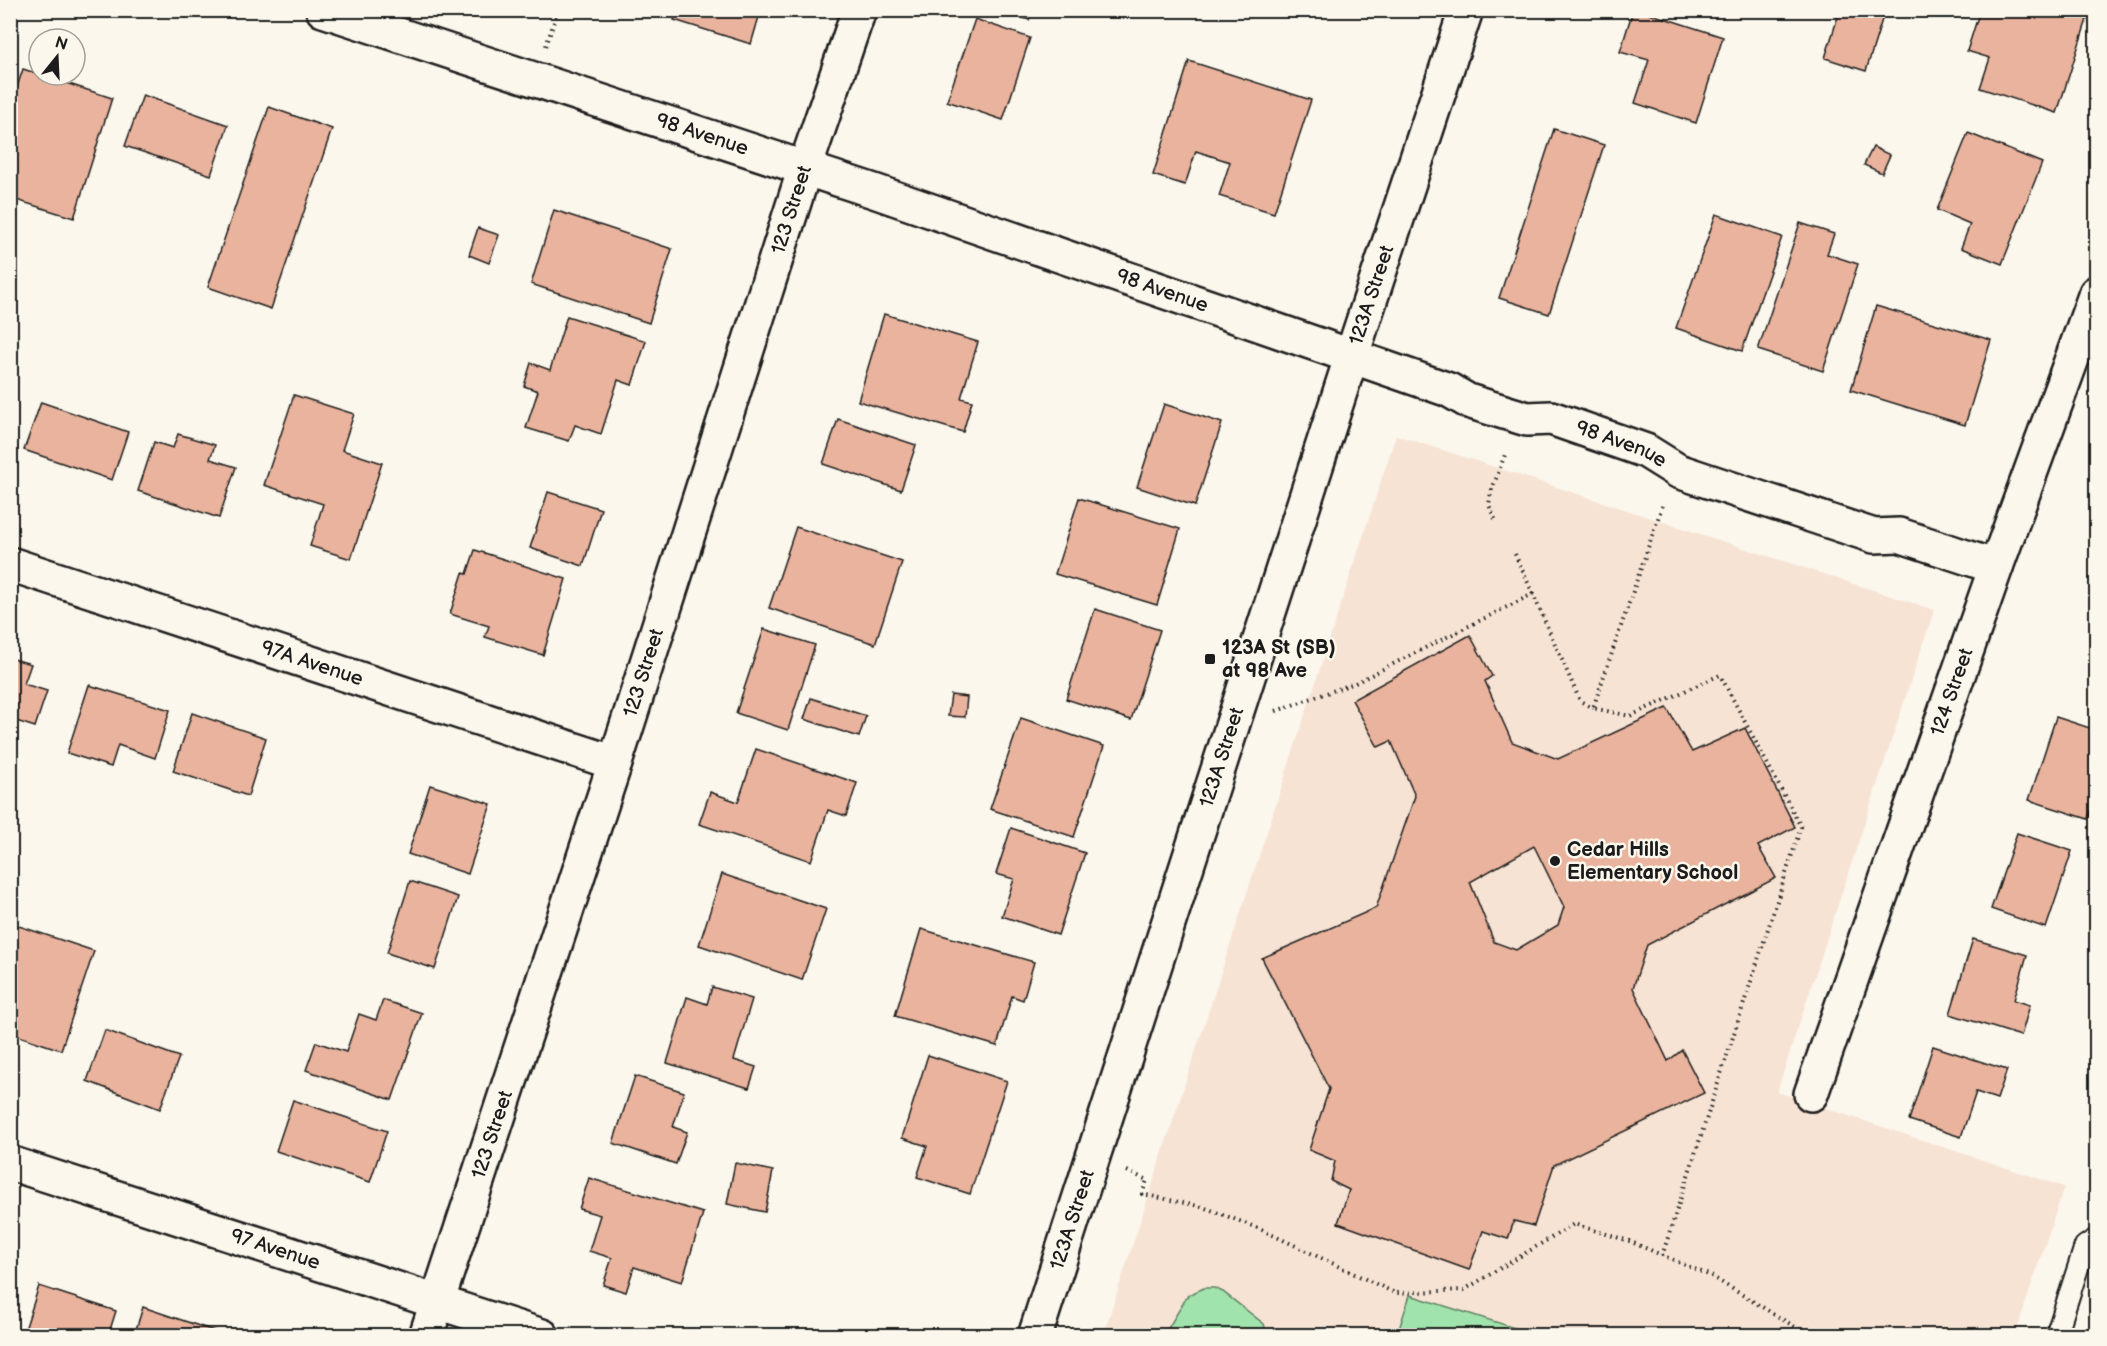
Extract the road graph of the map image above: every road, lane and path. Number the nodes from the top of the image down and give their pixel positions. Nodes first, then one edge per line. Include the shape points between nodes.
1 (323, 10) edge
2 (558, 10) edge
3 (859, 10) edge
4 (1466, 10) edge
5 (544, 52) dead end
6 (806, 168) junction
7 (2097, 293) edge
8 (1352, 355) junction
9 (1506, 451) dead end
10 (1663, 504) dead end
11 (1495, 519) dead end
12 (1515, 554) dead end
13 (10, 564) edge
14 (1996, 567) junction
15 (1533, 594) junction
16 (1593, 708) junction
17 (1276, 711) dead end
18 (615, 763) junction
19 (1810, 1094) dead end
20 (10, 1163) edge
21 (1127, 1171) dead end
22 (2097, 1239) edge
23 (1662, 1256) junction
24 (437, 1301) junction
25 (426, 1335) edge
26 (542, 1335) edge
27 (1035, 1335) edge
28 (1810, 1335) edge
29 (2056, 1335) edge

1 - 6 street, 98 Avenue
2 - 5 path
3 - 6 street, 123 Street
4 - 8 street, 123A Street
6 - 8 street, 98 Avenue
6 - 18 street, 123 Street
7 - 14 street, 124 Street
8 - 14 street, 98 Avenue via 1449,390 1468,401 1527,419 1551,418 1636,447 1678,471 1776,504 1874,536 1899,535
8 - 27 street, 123A Street
9 - 11 path via 1489,504
10 - 16 path
12 - 15 path
13 - 18 street, 97A Avenue
14 - 19 street, 124 Street
15 - 16 path via 1580,701
15 - 17 path via 1355,683
16 - 23 path via 1630,716 1720,675 1801,827
18 - 24 street, 123 Street
20 - 24 street, 97 Avenue
21 - 23 path via 1147,1180 1142,1194 1203,1207 1260,1228 1395,1293 1464,1290 1574,1224
22 - 29 lane via 2085,1246
23 - 28 path via 1711,1276
24 - 25 street, 123 Street
24 - 26 street, 97 Avenue

